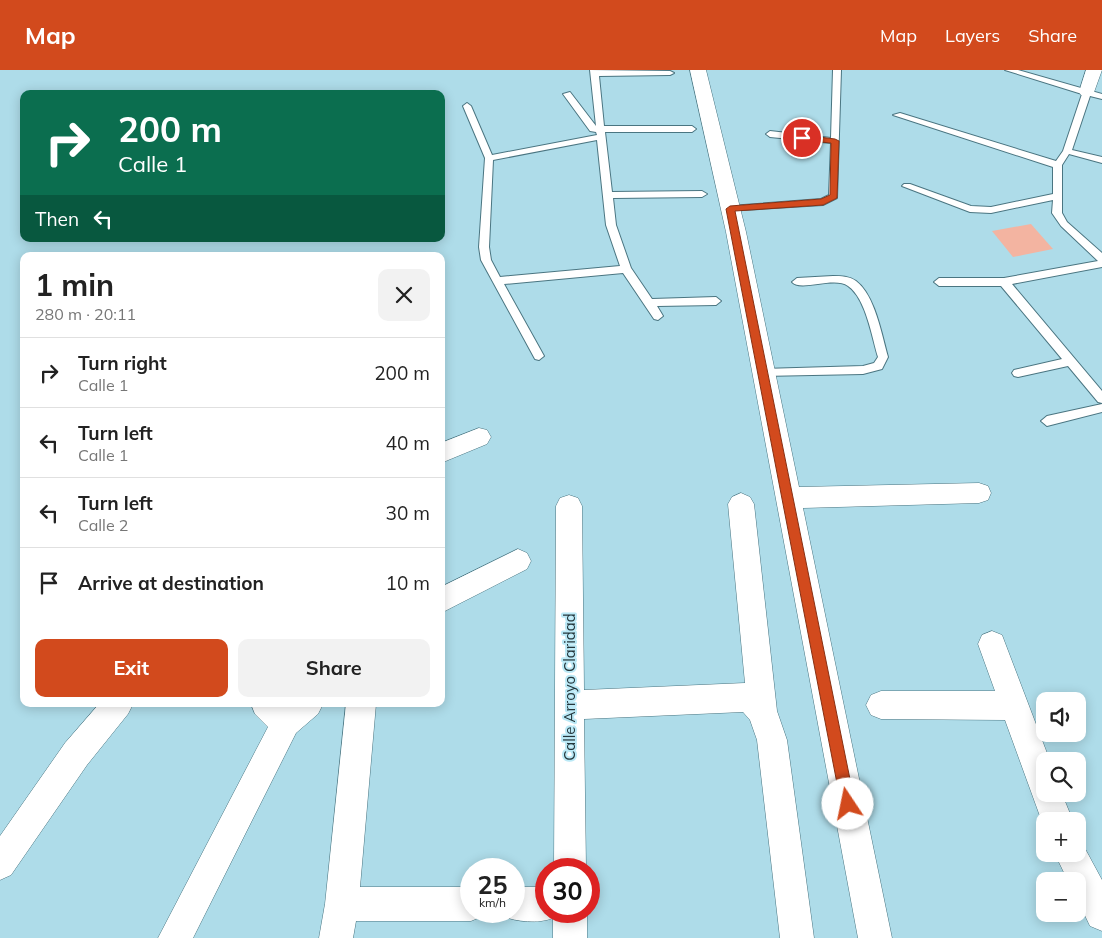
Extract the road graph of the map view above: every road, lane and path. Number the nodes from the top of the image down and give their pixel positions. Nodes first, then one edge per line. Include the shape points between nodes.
1 (698, 70) edge
2 (837, 70) edge
3 (1009, 70) edge
4 (1094, 70) edge
5 (595, 72) edge
6 (670, 72) dead end
7 (567, 94) dead end
8 (1094, 95) edge
9 (467, 106) dead end
10 (897, 114) dead end
11 (692, 129) dead end
12 (601, 133) junction
13 (770, 134) dead end
14 (835, 141) junction
15 (1067, 151) junction
16 (489, 158) junction
17 (1102, 160) edge
18 (1058, 165) junction
19 (907, 186) dead end
20 (702, 194) dead end
21 (608, 195) junction
22 (1057, 196) junction
23 (730, 209) junction
24 (1102, 259) edge
25 (1102, 264) edge
26 (626, 269) junction
27 (496, 282) junction
28 (797, 282) dead end
29 (939, 282) dead end
30 (1004, 282) junction
31 (716, 301) dead end
32 (649, 303) junction
33 (658, 316) dead end
34 (538, 356) dead end
35 (1070, 361) junction
36 (763, 373) junction
37 (1018, 373) dead end
38 (1102, 399) edge
39 (1102, 408) edge
40 (1048, 421) dead end
41 (479, 437) dead end
42 (445, 451) edge
43 (979, 493) dead end
44 (788, 498) junction
45 (741, 504) dead end
46 (569, 506) dead end
47 (518, 561) dead end
48 (445, 599) edge
49 (992, 644) dead end
50 (570, 704) junction
51 (881, 705) dead end
52 (1014, 706) junction
53 (115, 707) edge
54 (361, 707) edge
55 (286, 710) edge
56 (762, 711) junction
57 (1036, 765) edge
58 (570, 858) edge
59 (1075, 862) edge
60 (0, 864) edge
61 (342, 904) junction
62 (460, 904) edge
63 (1102, 914) edge
64 (570, 923) edge
65 (175, 938) edge
66 (336, 938) edge
67 (570, 938) edge
68 (797, 938) edge
69 (875, 938) edge

1 - 23 street
2 - 14 lane
3 - 8 lane
4 - 8 street
5 - 6 lane
5 - 12 lane
7 - 12 lane via 592,129
8 - 15 lane
9 - 16 lane
10 - 18 lane
11 - 12 lane
12 - 16 lane
12 - 21 lane
13 - 14 lane
14 - 23 lane via 834,196 823,202
15 - 17 lane
15 - 18 lane
16 - 27 lane via 484,247
18 - 22 lane
19 - 22 lane via 970,209 991,210
20 - 21 lane
21 - 26 lane via 611,225
22 - 24 lane via 1057,213 1064,224
23 - 36 street
25 - 30 lane
26 - 27 lane
26 - 32 lane
27 - 34 lane
28 - 36 lane via 846,280 859,288 883,357 878,366 863,370
29 - 30 lane
30 - 35 lane
31 - 32 lane
32 - 33 lane
35 - 37 lane
35 - 38 lane
36 - 44 street
39 - 40 lane
41 - 42 street
43 - 44 street
44 - 69 street
45 - 56 street
46 - 50 street, Calle Arroyo Claridad
47 - 48 street
49 - 52 street
50 - 56 street via 749,697
50 - 58 street, Calle Arroyo Claridad
51 - 52 street
52 - 57 street
53 - 60 street via 76,754
54 - 61 street
55 - 65 street
56 - 68 street via 772,740
59 - 63 street
61 - 62 street
61 - 66 street
64 - 67 street

